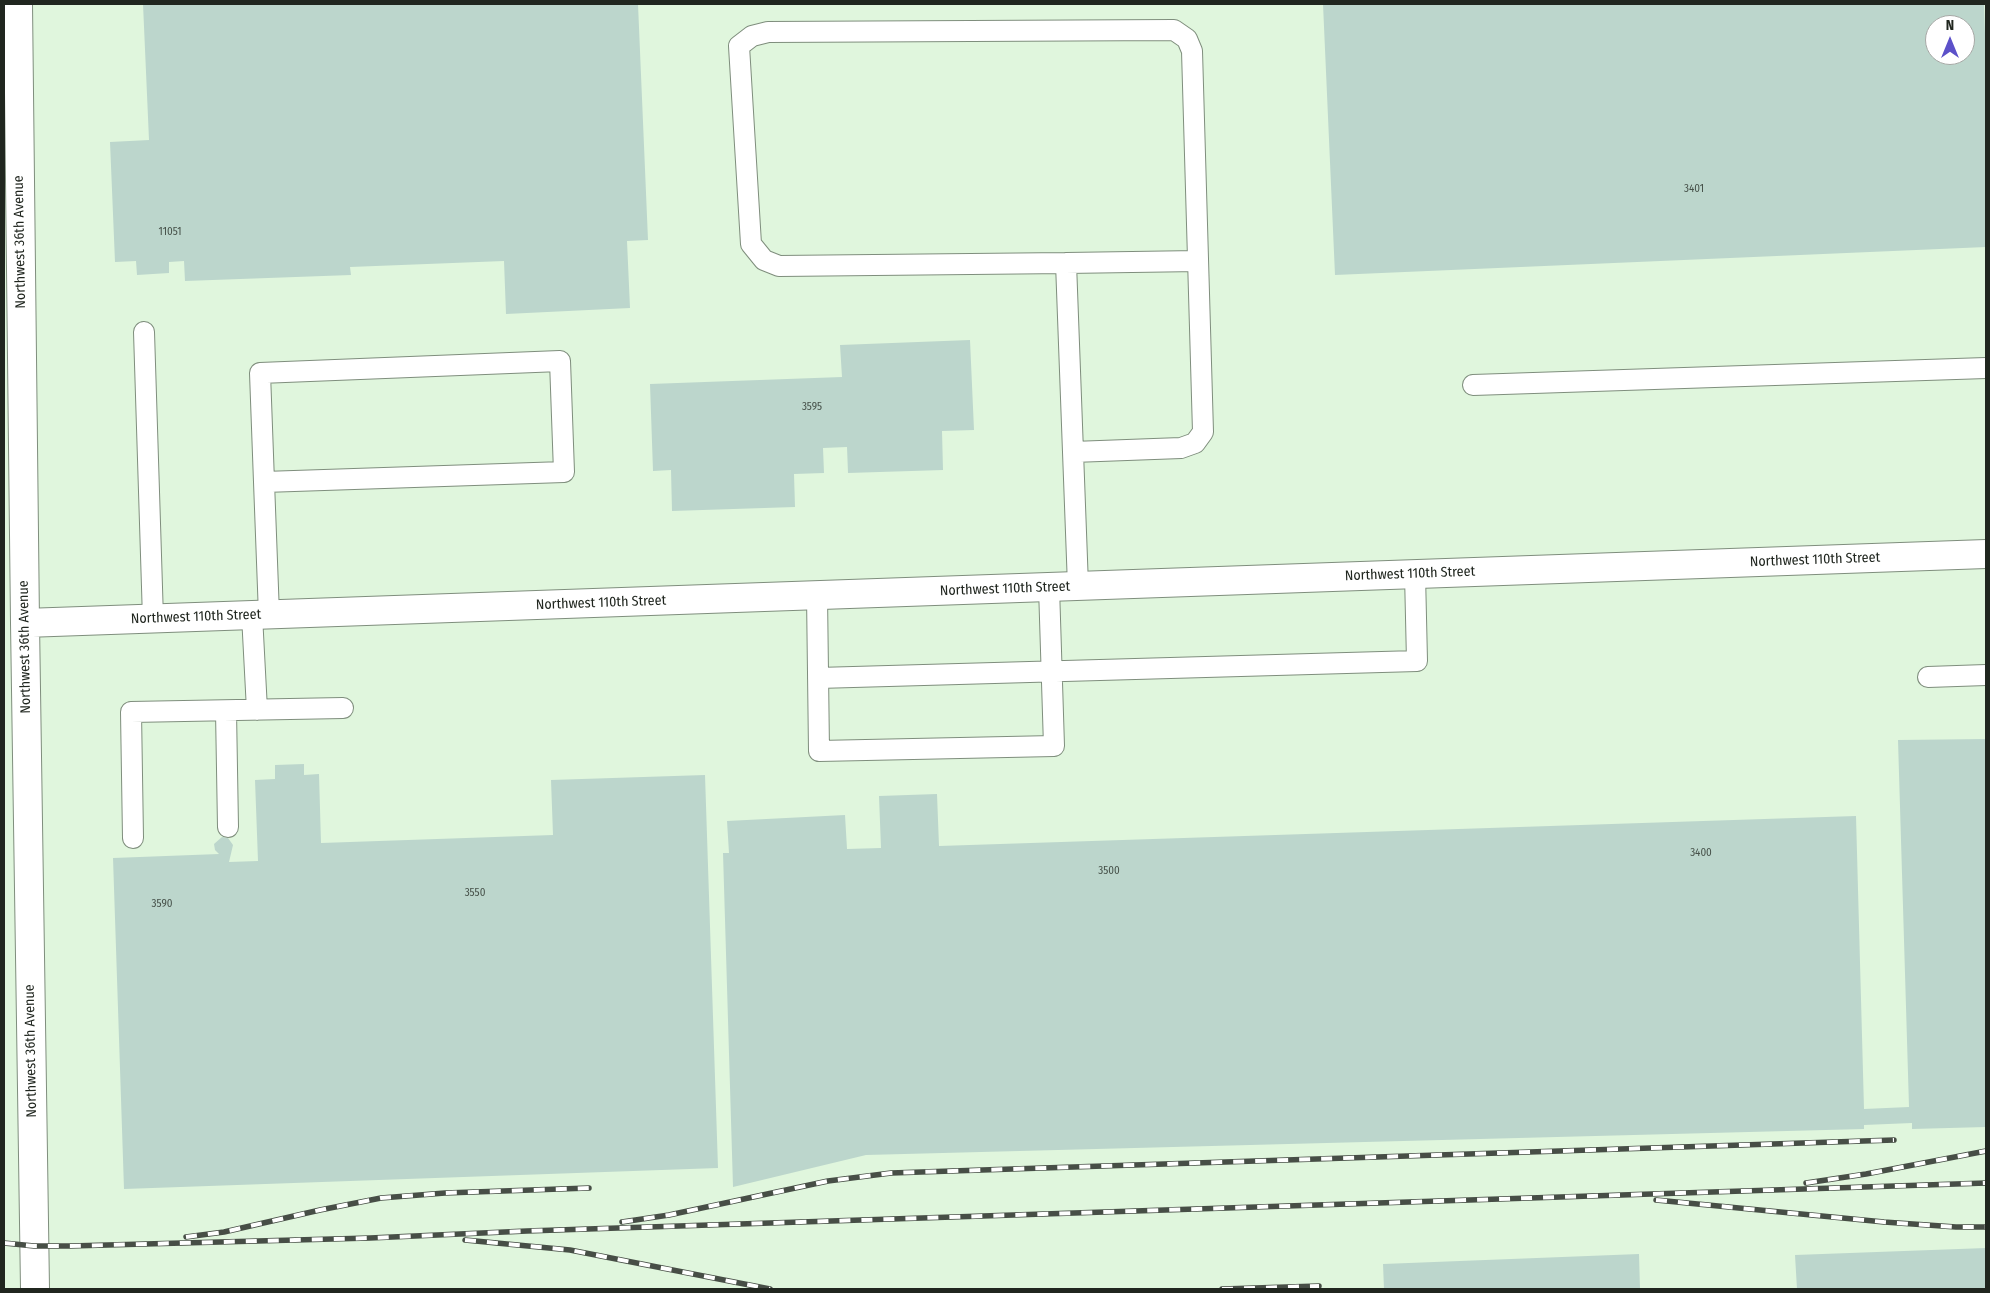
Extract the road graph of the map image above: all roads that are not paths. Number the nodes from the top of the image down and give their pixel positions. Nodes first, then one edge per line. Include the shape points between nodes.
1 (13, 16) edge
2 (1198, 261) junction
3 (1066, 263) junction
4 (12, 287) edge
5 (144, 332) dead end
6 (1986, 368) edge
7 (1473, 385) dead end
8 (1074, 452) junction
9 (264, 482) junction
10 (1986, 554) edge
11 (1415, 574) junction
12 (1078, 586) junction
13 (1049, 587) junction
14 (817, 595) junction
15 (261, 615) junction
16 (153, 619) junction
17 (24, 623) junction
18 (1051, 671) junction
19 (1986, 675) edge
20 (1928, 677) dead end
21 (818, 678) junction
22 (343, 708) dead end
23 (257, 710) junction
24 (226, 711) junction
25 (228, 827) dead end
26 (133, 838) dead end
27 (35, 1289) edge

1 - 4 street, Northwest 36th Avenue
2 - 3 lane
2 - 3 lane via 1192,51 1187,39 1174,30 768,32 752,36 739,46 751,244 764,260 779,266
2 - 8 lane via 1203,432 1195,443 1180,448
3 - 8 lane
4 - 17 street, Northwest 36th Avenue
5 - 16 lane
6 - 7 lane
8 - 12 lane
9 - 9 lane via 260,373 560,361 564,472
9 - 15 lane
10 - 11 street, Northwest 110th Street
11 - 12 street, Northwest 110th Street
11 - 18 lane via 1417,661
12 - 13 street, Northwest 110th Street
13 - 14 street, Northwest 110th Street
13 - 18 lane
14 - 15 street, Northwest 110th Street
14 - 21 lane
15 - 16 street, Northwest 110th Street
15 - 23 lane
16 - 17 street, Northwest 110th Street
17 - 27 street, Northwest 36th Avenue
18 - 21 lane
18 - 21 lane via 1054,746 819,751
19 - 20 lane
22 - 23 lane
23 - 24 lane
24 - 25 lane
24 - 26 lane via 131,712

